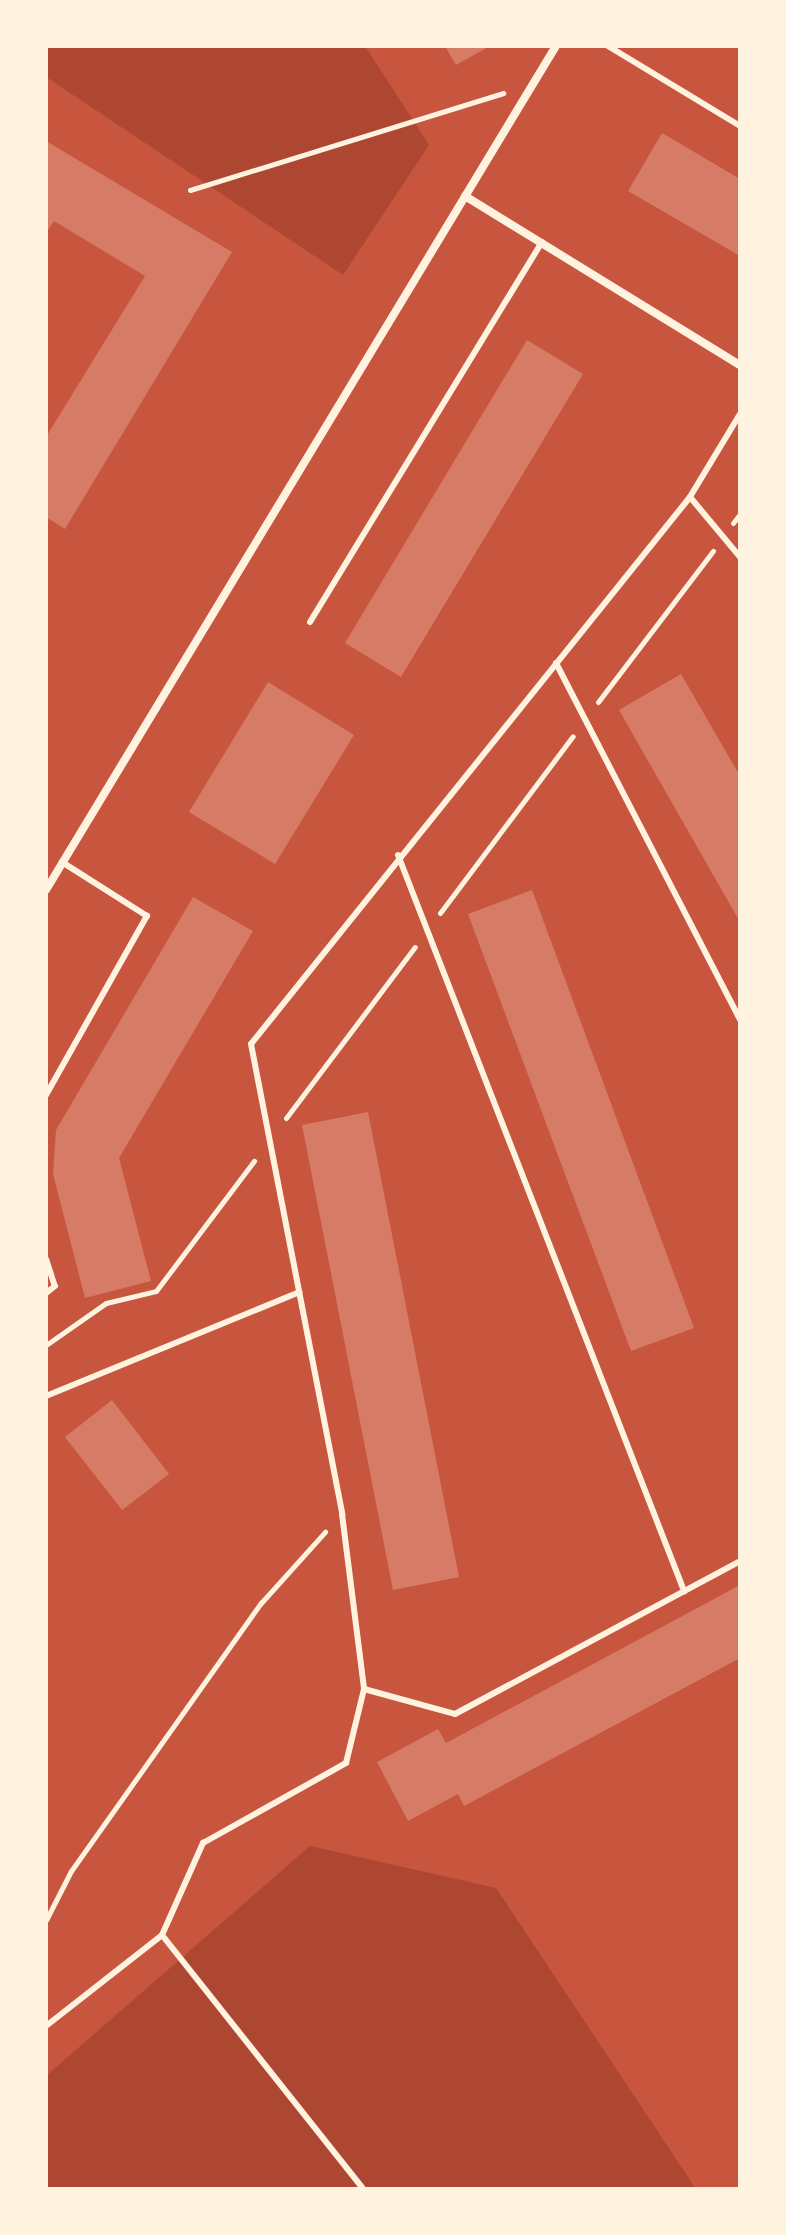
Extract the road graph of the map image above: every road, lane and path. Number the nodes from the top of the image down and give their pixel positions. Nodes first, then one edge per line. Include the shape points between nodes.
1 (556, 46) edge
2 (608, 46) edge
3 (532, 84) junction
4 (740, 126) edge
5 (190, 190) dead end
6 (465, 196) junction
7 (542, 242) junction
8 (740, 365) edge
9 (740, 414) edge
10 (690, 497) junction
11 (740, 514) edge
12 (723, 537) junction
13 (740, 557) edge
14 (310, 622) dead end
15 (556, 663) junction
16 (587, 717) junction
17 (398, 855) junction
18 (62, 862) junction
19 (46, 890) edge
20 (428, 930) junction
21 (740, 1019) edge
22 (46, 1095) edge
23 (270, 1140) junction
24 (46, 1259) edge
25 (299, 1292) junction
26 (46, 1293) edge
27 (46, 1345) edge
28 (46, 1396) edge
29 (342, 1514) junction
30 (740, 1561) edge
31 (684, 1591) junction
32 (364, 1689) junction
33 (46, 1920) edge
34 (162, 1935) junction
35 (46, 2026) edge
36 (363, 2189) edge

1 - 3 street
2 - 4 lane
3 - 5 path
3 - 6 street
6 - 7 street
6 - 18 street
7 - 8 street
7 - 14 lane
9 - 10 lane
10 - 12 lane
10 - 15 lane
11 - 12 path
12 - 13 lane
12 - 16 path
15 - 16 lane
15 - 17 lane
16 - 20 path
16 - 21 lane
17 - 20 lane
17 - 23 lane via 251,1044
18 - 19 street
18 - 22 lane via 147,916
20 - 23 path
20 - 31 lane
23 - 25 lane
23 - 27 path via 156,1291 106,1303
24 - 26 lane via 55,1286
25 - 28 lane
25 - 29 lane
29 - 32 lane
29 - 33 path via 261,1603 71,1871
30 - 31 lane
31 - 32 lane via 455,1714
32 - 34 lane via 346,1763 203,1843
34 - 35 lane
34 - 36 lane

